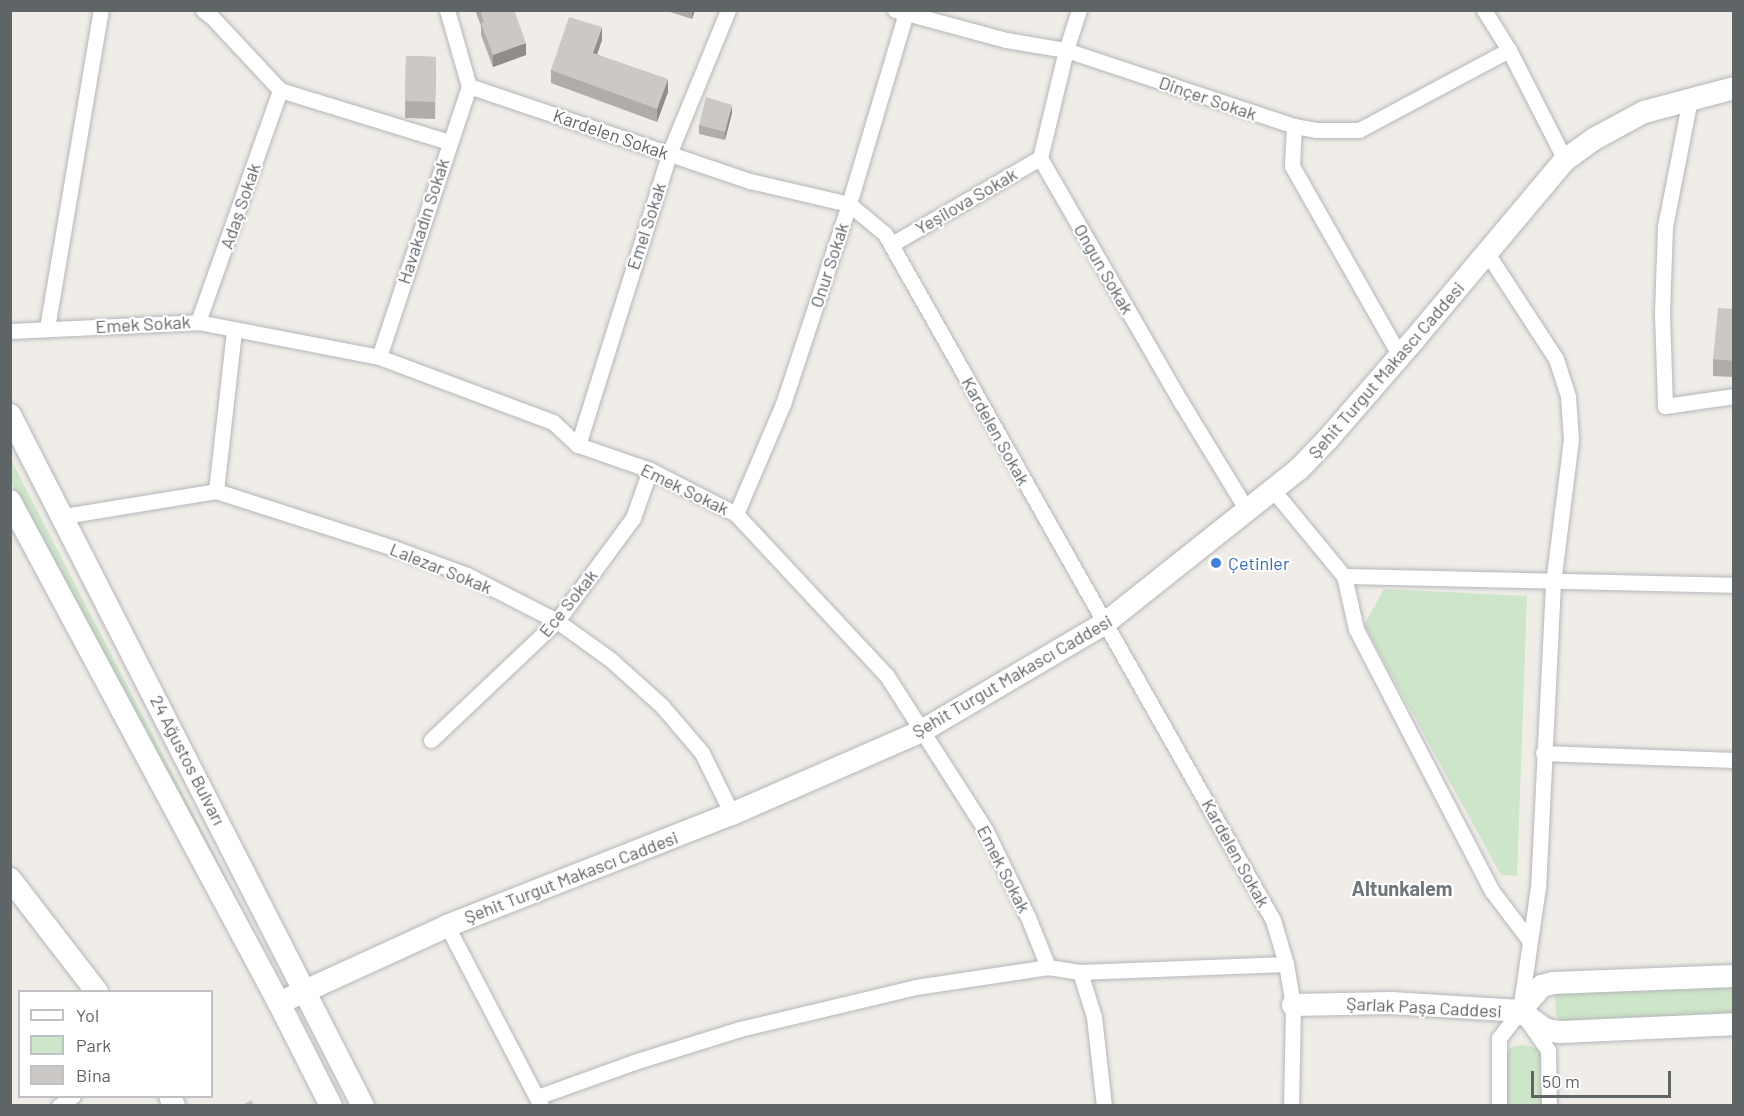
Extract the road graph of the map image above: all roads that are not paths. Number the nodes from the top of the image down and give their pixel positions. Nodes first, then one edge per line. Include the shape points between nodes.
1 (101, 10) edge
2 (447, 10) edge
3 (728, 10) edge
4 (1078, 10) edge
5 (1484, 10) edge
6 (903, 11) edge
7 (210, 13) edge
8 (1066, 50) junction
9 (1509, 50) junction
10 (470, 86) junction
11 (1734, 88) edge
12 (280, 90) junction
13 (1690, 99) junction
14 (1294, 126) junction
15 (449, 142) junction
16 (669, 154) junction
17 (1040, 158) junction
18 (1565, 160) junction
19 (849, 204) junction
20 (892, 244) junction
21 (1487, 252) junction
22 (198, 322) junction
23 (47, 328) junction
24 (234, 330) junction
25 (10, 332) edge
26 (1400, 356) junction
27 (379, 357) junction
28 (1734, 396) edge
29 (10, 415) edge
30 (578, 446) junction
31 (650, 470) junction
32 (1274, 490) junction
33 (216, 492) junction
34 (10, 501) edge
35 (1247, 510) junction
36 (736, 514) junction
37 (64, 516) junction
38 (1344, 576) junction
39 (1553, 583) junction
40 (1734, 585) edge
41 (557, 621) junction
42 (1104, 624) junction
43 (922, 731) junction
44 (431, 740) dead end
45 (1543, 753) junction
46 (1734, 760) edge
47 (732, 814) junction
48 (12, 886) edge
49 (447, 926) junction
50 (1530, 941) junction
51 (1287, 964) junction
52 (1048, 967) junction
53 (1080, 972) junction
54 (1734, 976) edge
55 (95, 990) edge
56 (306, 990) junction
57 (279, 1003) junction
58 (1293, 1005) junction
59 (1520, 1011) junction
60 (1734, 1024) edge
61 (539, 1101) edge
62 (331, 1106) edge
63 (363, 1106) edge
64 (1104, 1106) edge
65 (1291, 1106) edge
66 (1498, 1106) edge
67 (1549, 1106) edge

1 - 23 street
2 - 10 street
3 - 16 street, Emel Sokak
4 - 8 street
5 - 9 street
6 - 8 street, Dinçer Sokak via 1006,40
6 - 19 street, Onur Sokak
7 - 12 street
8 - 14 street, Dinçer Sokak
8 - 17 street
9 - 14 street, Dinçer Sokak via 1359,130
9 - 18 street
10 - 15 street, Havakadın Sokak
10 - 16 street, Kardelen Sokak
11 - 13 street, Şehit Turgut Makascı Caddesi
12 - 15 street
12 - 22 street, Adaş Sokak
13 - 18 street, Şehit Turgut Makascı Caddesi via 1644,112
13 - 28 street via 1665,227 1665,406
14 - 26 street via 1292,166
15 - 27 street, Havakadın Sokak
16 - 19 street, Kardelen Sokak via 750,181
16 - 30 street, Emel Sokak
17 - 20 street, Yeşilova Sokak
17 - 35 street, Ongun Sokak via 1180,402
18 - 21 street, Şehit Turgut Makascı Caddesi
19 - 20 street, Kardelen Sokak
19 - 36 street, Onur Sokak via 783,404
20 - 42 street, Kardelen Sokak
21 - 26 street, Şehit Turgut Makascı Caddesi
21 - 39 street via 1556,359 1568,397 1571,440
22 - 23 street, Emek Sokak
22 - 24 street, Emek Sokak
23 - 25 street, Emek Sokak
24 - 27 street, Emek Sokak
24 - 33 street
26 - 32 street, Şehit Turgut Makascı Caddesi via 1328,440
27 - 30 street, Emek Sokak via 552,422
29 - 37 street, 24 Ağustos Bulvarı
30 - 31 street, Emek Sokak
31 - 36 street, Emek Sokak
31 - 41 street, Ece Sokak via 633,518
32 - 35 street, Şehit Turgut Makascı Caddesi
32 - 38 street
33 - 37 street, Lalezar Sokak
33 - 41 street, Lalezar Sokak via 404,552 467,576
34 - 57 street, 24 Ağustos Bulvarı
35 - 42 street, Şehit Turgut Makascı Caddesi
36 - 43 street, Emek Sokak via 887,676
37 - 56 street, 24 Ağustos Bulvarı
38 - 39 street
38 - 50 street via 1356,629 1492,891
39 - 40 street
39 - 45 street
41 - 44 street, Ece Sokak
41 - 47 street, Lalezar Sokak via 611,660 662,706 702,753
42 - 43 street, Şehit Turgut Makascı Caddesi
42 - 51 street, Kardelen Sokak via 1273,920
43 - 47 street, Şehit Turgut Makascı Caddesi
43 - 52 street, Emek Sokak via 985,829
45 - 46 street
45 - 50 street via 1538,887
47 - 49 street, Şehit Turgut Makascı Caddesi
48 - 55 street
49 - 56 street, Şehit Turgut Makascı Caddesi
49 - 61 street
50 - 59 street
51 - 53 street
51 - 58 street, Kardelen Sokak
52 - 53 street
52 - 61 street via 916,987 751,1026 634,1062
53 - 64 street via 1094,1017
54 - 59 street, Şarlak Paşa Caddesi via 1553,983 1542,986
56 - 57 street, Şehit Turgut Makascı Caddesi
56 - 63 street, 24 Ağustos Bulvarı
57 - 62 street, 24 Ağustos Bulvarı
58 - 59 street, Şarlak Paşa Caddesi via 1391,1003
58 - 65 street, Kardelen Sokak
59 - 60 street, Şarlak Paşa Caddesi via 1546,1030 1561,1032
59 - 66 street via 1499,1038
59 - 67 street via 1548,1050

